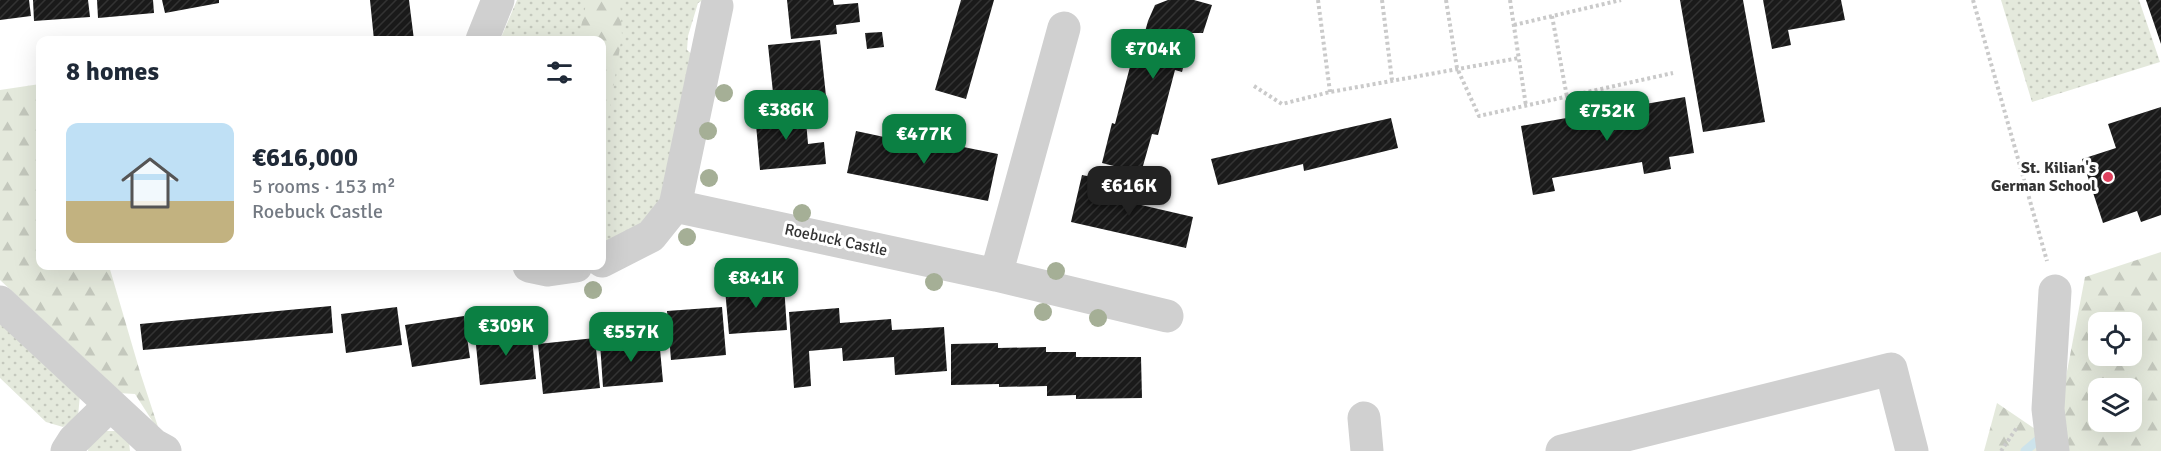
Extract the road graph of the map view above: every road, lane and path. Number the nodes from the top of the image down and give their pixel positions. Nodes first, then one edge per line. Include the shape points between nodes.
1 (498, 0) edge
2 (1318, 0) edge
3 (1382, 0) edge
4 (1446, 0) edge
5 (1510, 0) edge
6 (1621, 0) edge
7 (1974, 0) edge
8 (717, 6) dead end
9 (1552, 16) junction
10 (1514, 25) junction
11 (1064, 28) dead end
12 (484, 36) edge
13 (1519, 58) junction
14 (1456, 68) junction
15 (1673, 73) dead end
16 (1392, 80) junction
17 (1254, 86) dead end
18 (1330, 92) junction
19 (1568, 97) junction
20 (1526, 106) junction
21 (675, 206) junction
22 (606, 259) edge
23 (996, 275) junction
24 (2055, 291) joint
25 (0, 302) edge
26 (1167, 316) dead end
27 (110, 405) junction
28 (1364, 418) dead end
29 (2019, 424) dead end
30 (1904, 449) edge
31 (67, 451) edge
32 (165, 451) edge
33 (1367, 451) edge
34 (1562, 451) edge
35 (2001, 451) edge
36 (2054, 451) edge

1 - 12 street
2 - 18 path
3 - 16 path
4 - 14 path
5 - 10 path
6 - 9 path
7 - 24 path
8 - 21 street
9 - 10 path
9 - 19 path
10 - 13 path
11 - 23 street
13 - 14 path
13 - 20 path
14 - 16 path
14 - 20 path via 1479,116
15 - 19 path
16 - 18 path
17 - 18 path via 1282,104
19 - 20 path
21 - 22 street via 651,236
21 - 23 street, Roebuck Castle
23 - 26 street, Roebuck Castle
24 - 36 street via 2048,409
25 - 27 street
27 - 31 street
27 - 32 street
28 - 33 street
29 - 35 path
30 - 34 street via 1891,369

